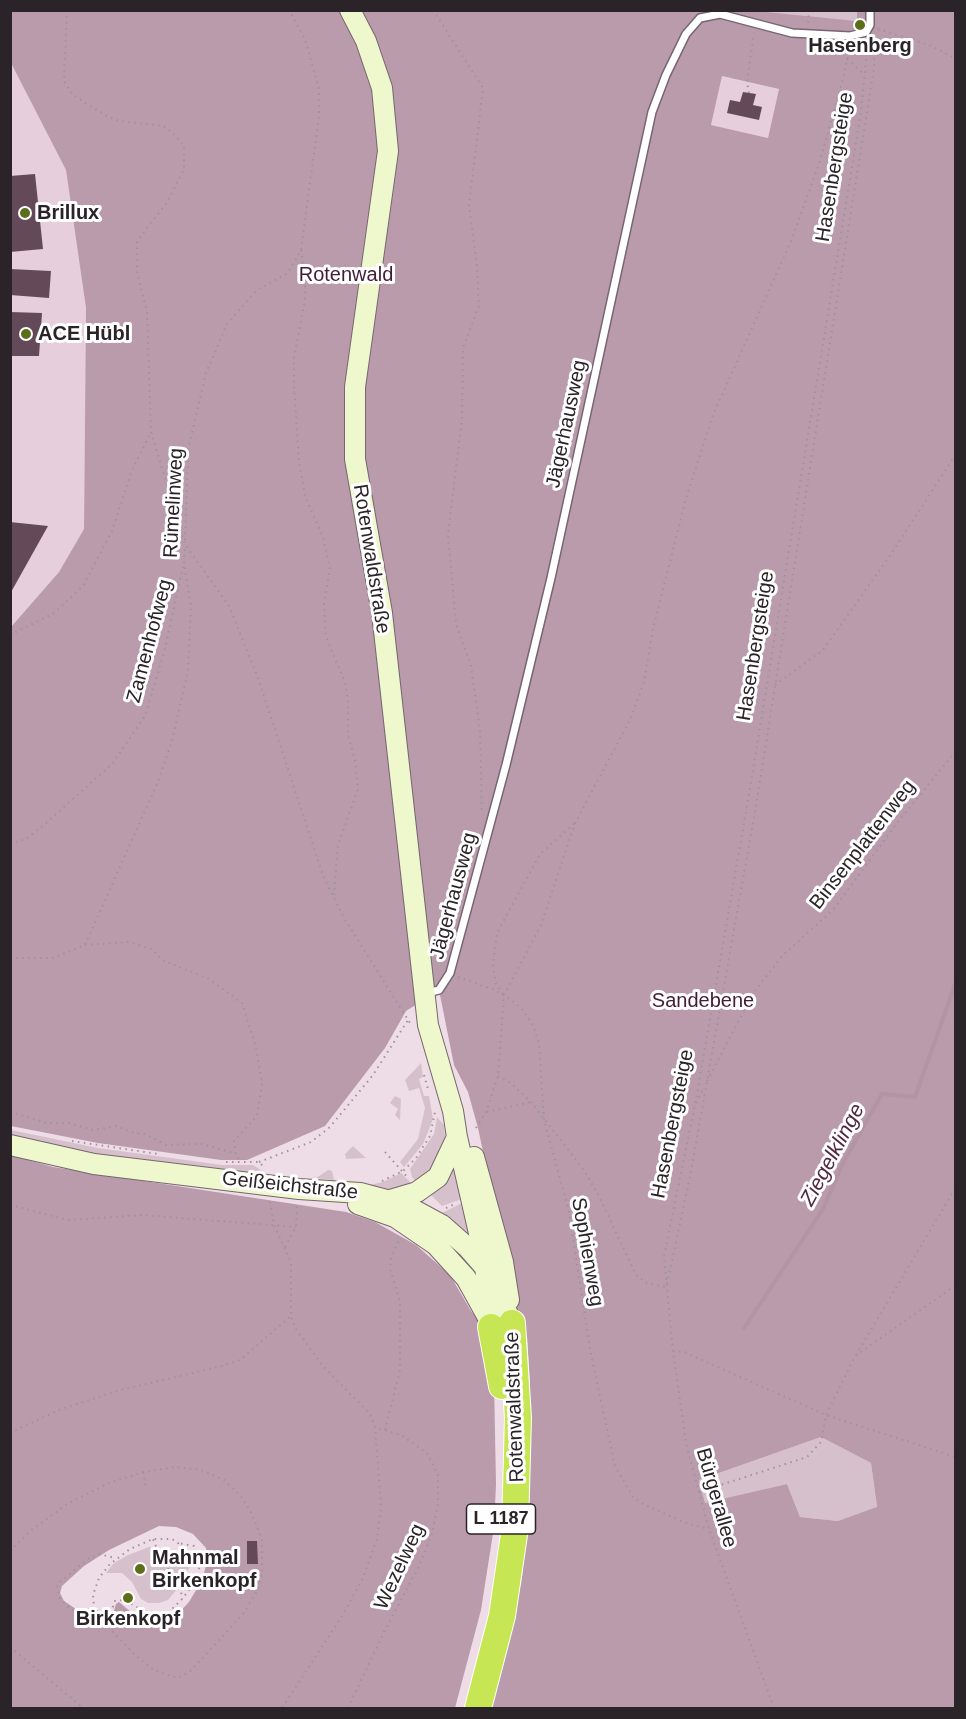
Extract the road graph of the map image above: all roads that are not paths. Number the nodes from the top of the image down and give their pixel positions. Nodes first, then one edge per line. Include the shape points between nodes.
1 (350, 10) edge
2 (870, 10) edge
3 (424, 994) junction
4 (444, 1110) junction
5 (457, 1137) junction
6 (10, 1145) edge
7 (305, 1196) junction
8 (390, 1200) junction
9 (488, 1271) junction
10 (502, 1325) junction
11 (462, 1708) edge
12 (478, 1708) edge

1 - 3 main road, Rotenwaldstraße via 375,63 387,122 386,176 355,387 355,459 382,613
2 - 3 lane, Jägerhausweg via 866,32 850,36 792,33 720,14 700,18 686,34 652,112 551,578 450,974 440,990
3 - 4 main road, Rotenwaldstraße
4 - 5 main road, Rotenwaldstraße
4 - 10 main road, Rotenwaldstraße via 467,1135 484,1189 503,1262
5 - 8 main road via 438,1177 417,1192
5 - 9 main road, Rotenwaldstraße
6 - 7 main road, Geißeichstraße / L 1187 via 94,1164
7 - 8 main road, Geißeichstraße / L 1187 via 347,1191
7 - 10 main road, Rotenwaldstraße / L 1187 via 382,1212 427,1237 448,1256 484,1308
8 - 9 main road, Geißeichstraße / L 1187 via 442,1225
9 - 10 main road, Rotenwaldstraße
10 - 11 highway, Rotenwaldstraße / L 1187 via 501,1524 487,1612
10 - 12 highway, Rotenwaldstraße / L 1187 via 518,1418 515,1528 502,1616

